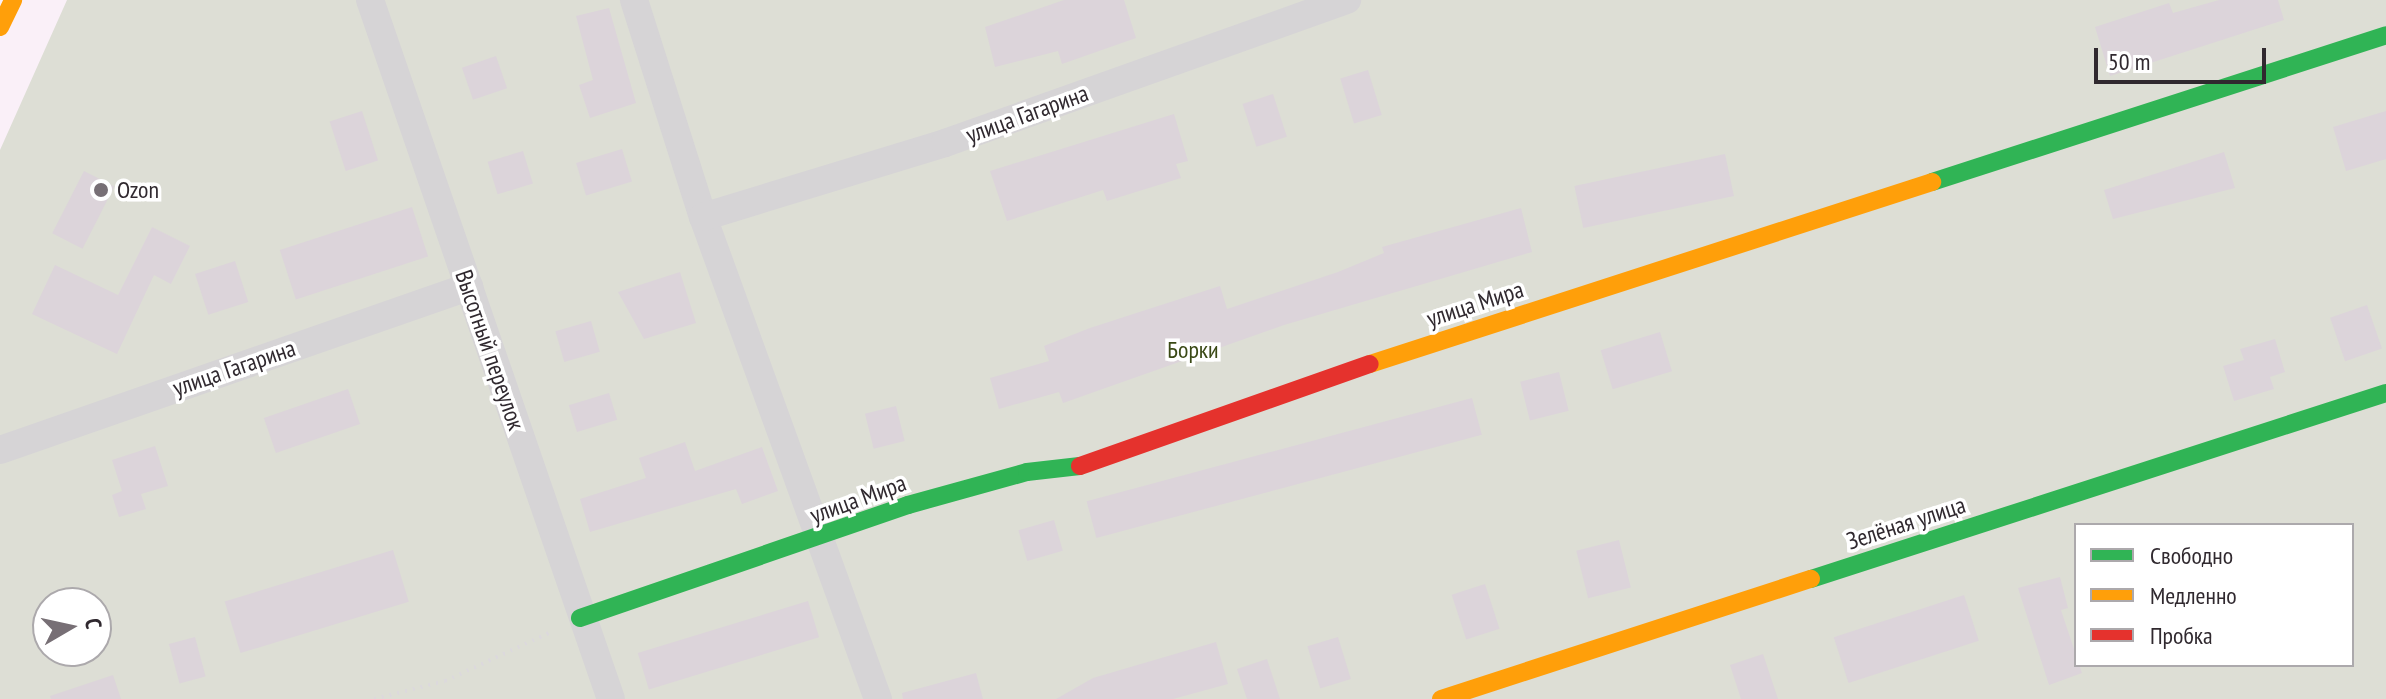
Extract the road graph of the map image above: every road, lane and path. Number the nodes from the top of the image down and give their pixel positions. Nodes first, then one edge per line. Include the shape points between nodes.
1 (13, 0) edge
2 (370, 0) edge
3 (634, 0) edge
4 (1347, 0) edge
5 (0, 27) edge
6 (2386, 35) edge
7 (703, 217) junction
8 (469, 287) junction
9 (2386, 393) edge
10 (0, 450) edge
11 (819, 539) junction
12 (580, 618) junction
13 (374, 699) edge
14 (611, 699) edge
15 (878, 699) edge
16 (1441, 699) edge

1 - 5 street
2 - 8 street, Высотный переулок
3 - 7 street
4 - 7 street, улица Гагарина via 945,143
6 - 11 street, улица Мира via 1192,422 1090,465 1027,472
7 - 11 street
8 - 10 street, улица Гагарина
8 - 12 street, Высотный переулок
9 - 16 street, Зелёная улица
11 - 12 street, улица Мира
11 - 15 street
12 - 13 path via 445,681
12 - 14 street, Высотный переулок

